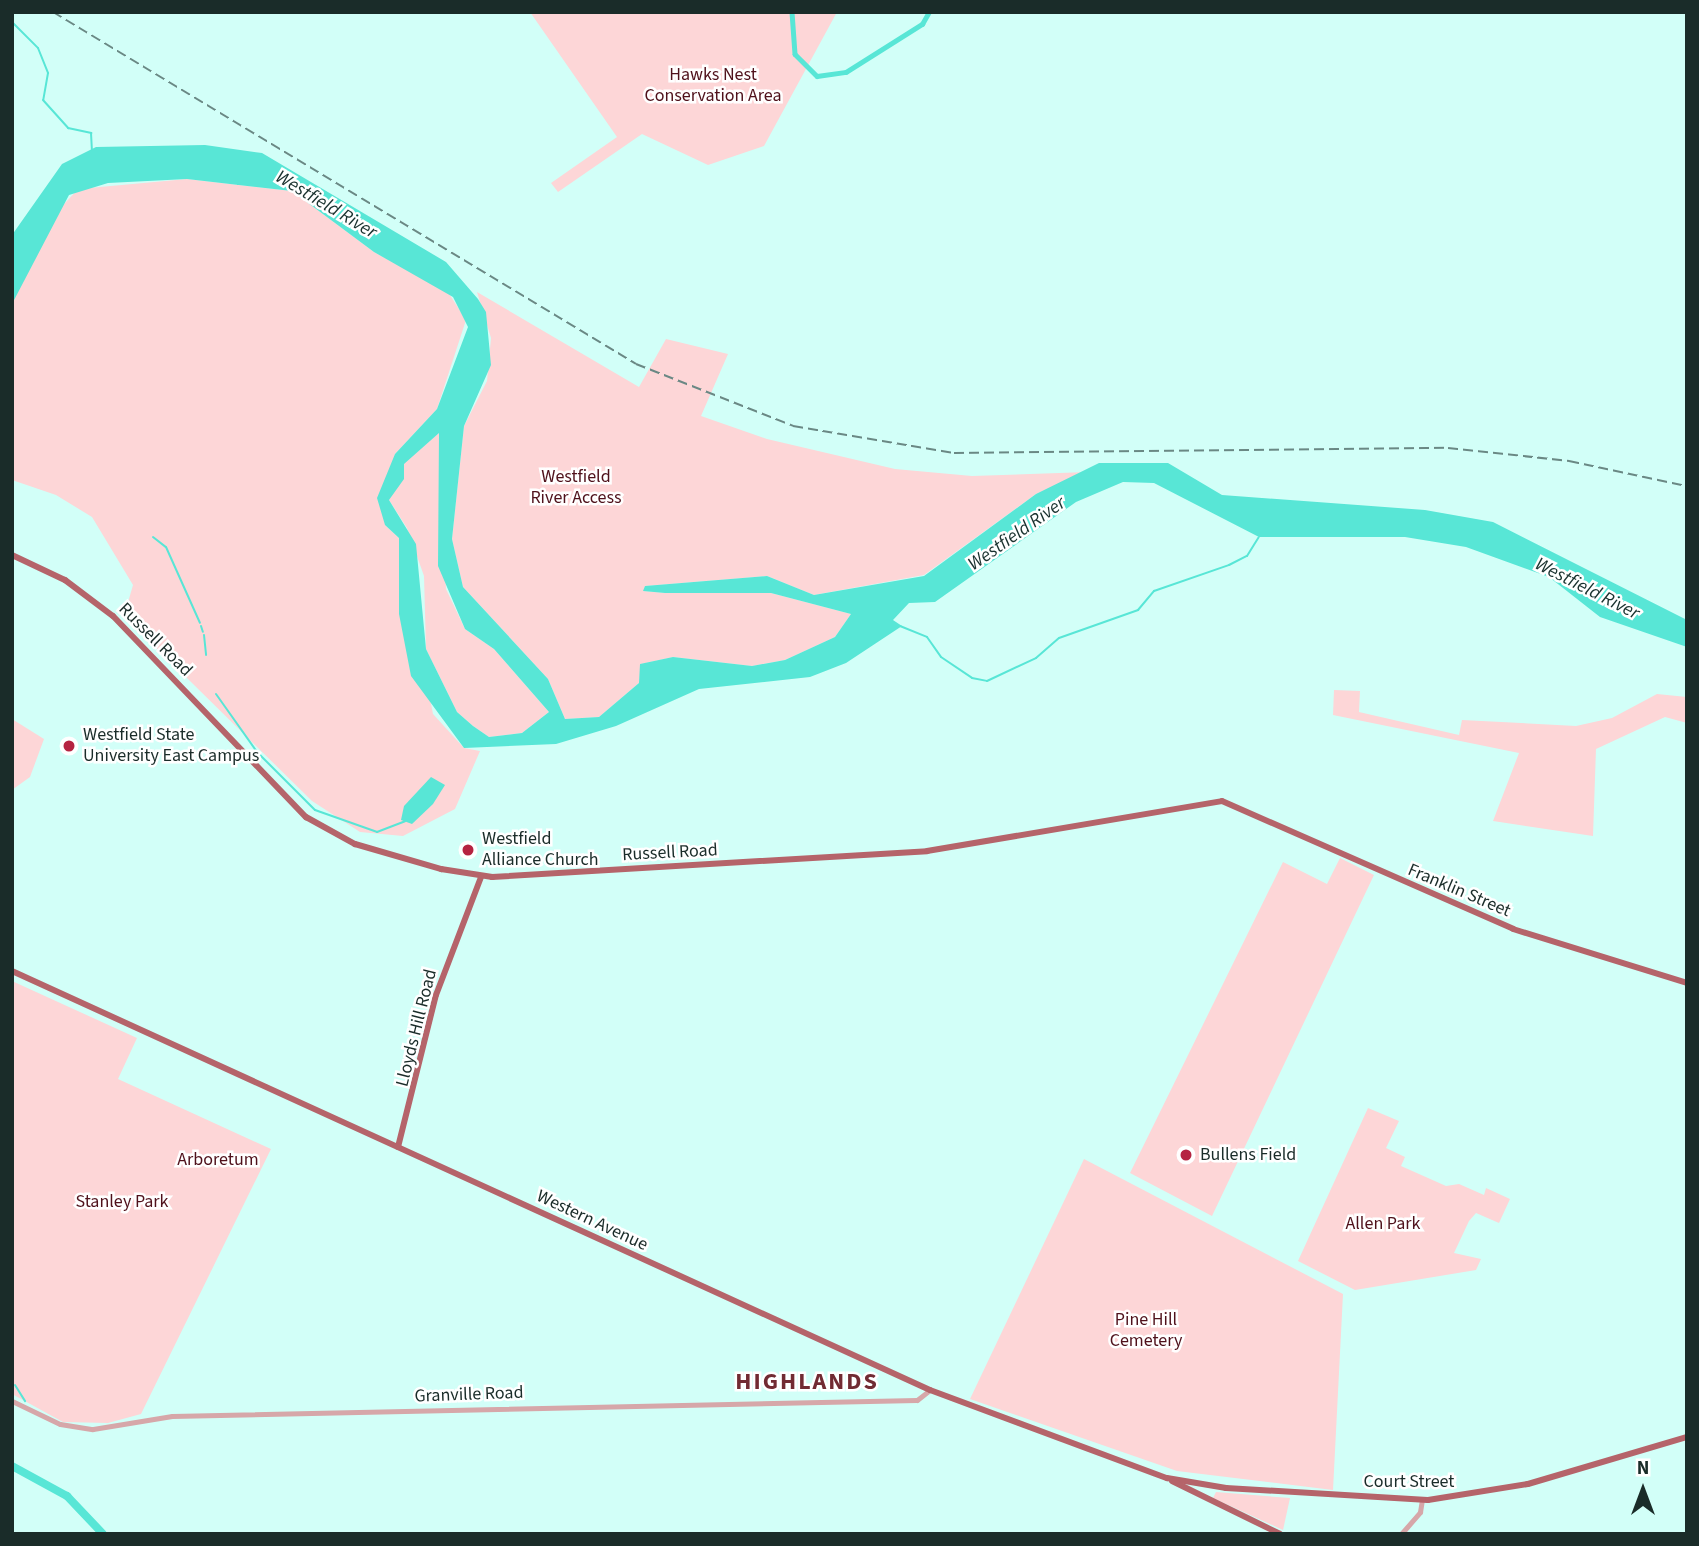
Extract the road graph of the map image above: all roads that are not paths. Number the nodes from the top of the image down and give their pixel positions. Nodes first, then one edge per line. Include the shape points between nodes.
1 (12, 555) edge
2 (1230, 802) joint
3 (481, 877) junction
4 (12, 971) edge
5 (1687, 983) edge
6 (398, 1147) junction
7 (929, 1390) junction
8 (12, 1401) edge
9 (1687, 1437) edge
10 (1167, 1478) junction
11 (1210, 1485) junction
12 (1422, 1500) junction
13 (1213, 1503) junction
14 (1280, 1534) edge
15 (1401, 1534) edge

1 - 3 main road, Russell Road via 65,580 113,616 282,795 320,827 368,849
2 - 3 main road, Russell Road via 1184,803 937,850
2 - 5 main road, Franklin Street via 1513,929
3 - 6 main road, Lloyds Hill Road via 440,983
4 - 6 main road, Western Avenue
6 - 7 main road, Western Avenue
7 - 8 street, Granville Road via 917,1400 172,1416 93,1429 60,1424
7 - 10 main road, Western Avenue
9 - 12 main road, Court Street via 1528,1484
10 - 11 main road, Court Street
10 - 13 main road
11 - 12 main road, Court Street
11 - 13 street
12 - 15 street via 1420,1512
13 - 14 main road

